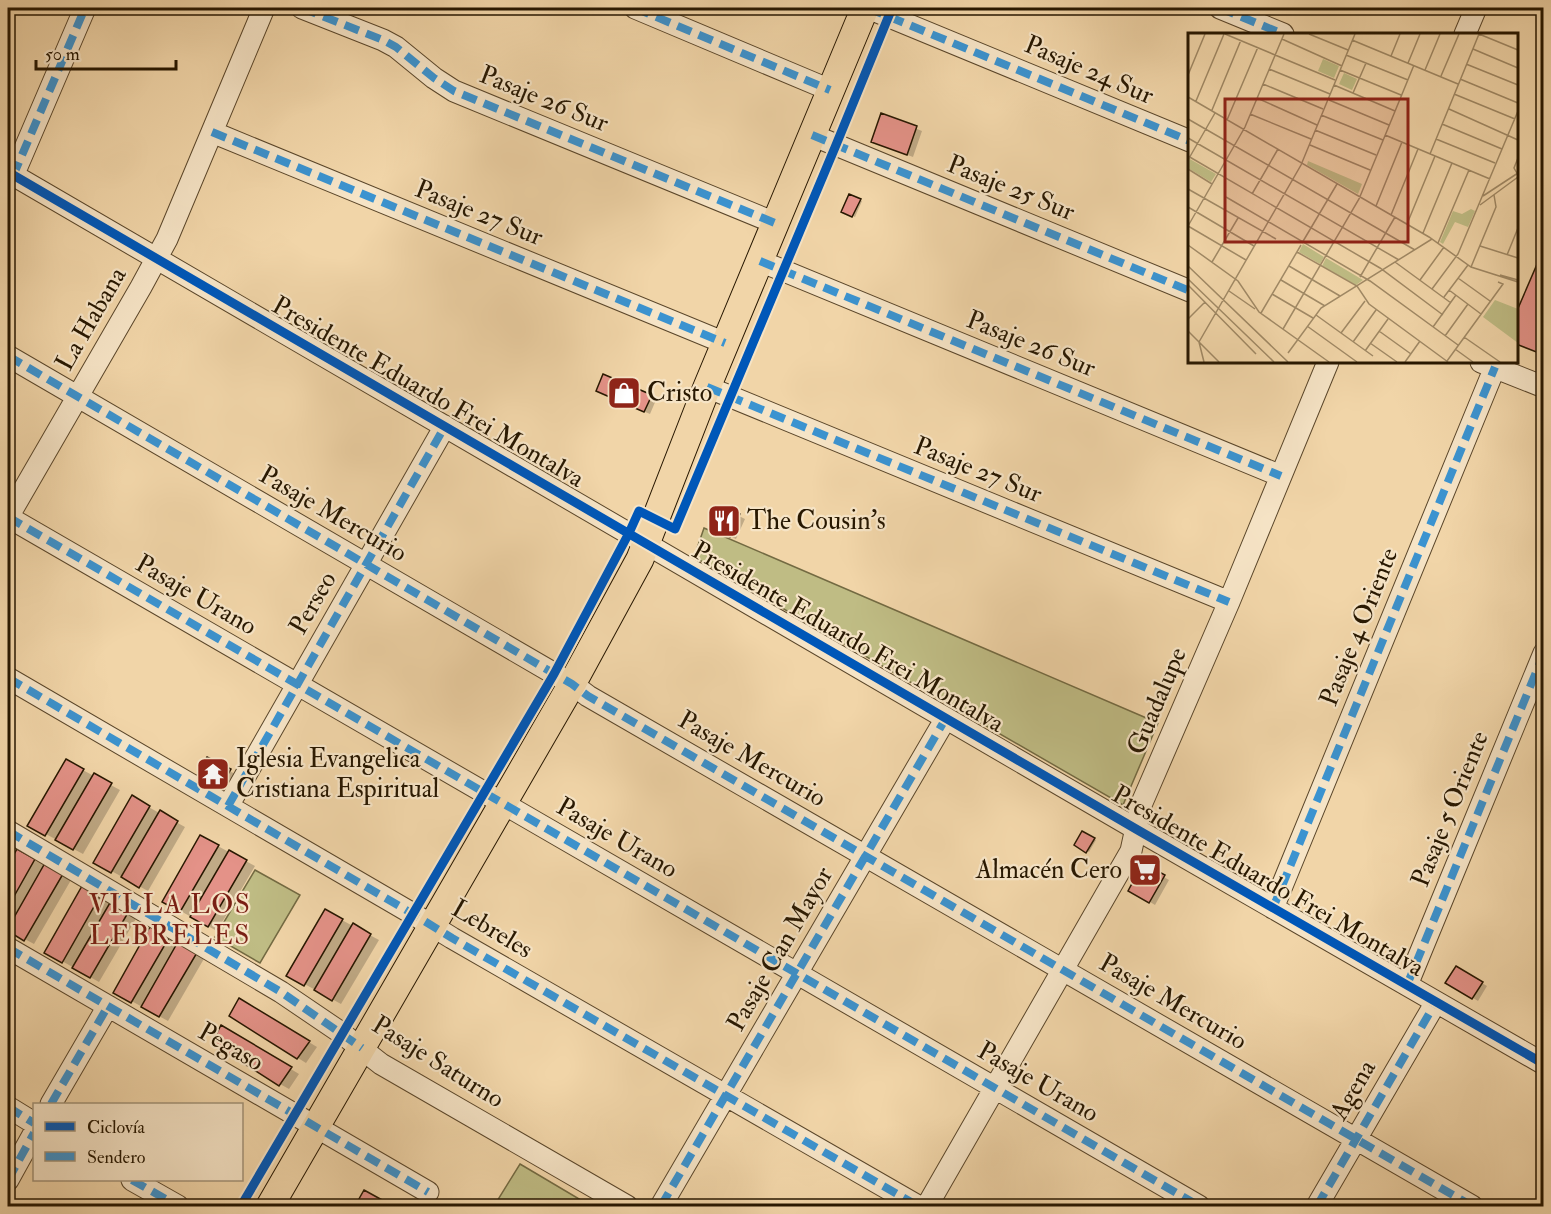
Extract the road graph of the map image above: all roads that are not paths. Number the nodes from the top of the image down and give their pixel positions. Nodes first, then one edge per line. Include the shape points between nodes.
1 (85, 8) edge
2 (264, 8) edge
3 (302, 8) edge
4 (634, 8) edge
5 (866, 8) edge
6 (1220, 8) edge
7 (1476, 8) edge
8 (1281, 33) edge
9 (1464, 33) edge
10 (831, 90) junction
11 (212, 132) junction
12 (812, 135) junction
13 (1188, 140) edge
14 (10, 174) edge
15 (775, 223) junction
16 (157, 259) junction
17 (760, 261) junction
18 (1188, 290) edge
19 (726, 343) junction
20 (8, 356) edge
21 (1328, 363) edge
22 (1488, 364) edge
23 (707, 387) junction
24 (1544, 387) edge
25 (77, 397) junction
26 (444, 426) junction
27 (1281, 477) junction
28 (8, 517) edge
29 (648, 544) junction
30 (366, 565) junction
31 (1229, 602) junction
32 (1544, 653) edge
33 (8, 678) edge
34 (297, 684) junction
35 (572, 684) junction
36 (946, 718) junction
37 (503, 803) junction
38 (228, 806) junction
39 (1136, 829) junction
40 (8, 831) edge
41 (866, 855) junction
42 (1273, 908) junction
43 (433, 925) junction
44 (8, 948) edge
45 (1063, 970) junction
46 (797, 973) junction
47 (1407, 985) junction
48 (1436, 1002) junction
49 (108, 1006) junction
50 (362, 1048) junction
51 (1542, 1060) edge
52 (995, 1088) junction
53 (726, 1096) junction
54 (52, 1103) edge
55 (8, 1107) edge
56 (33, 1122) edge
57 (316, 1127) junction
58 (33, 1135) edge
59 (1356, 1139) junction
60 (8, 1180) edge
61 (135, 1181) edge
62 (428, 1192) dead end
63 (178, 1206) edge
64 (270, 1206) edge
65 (627, 1206) edge
66 (661, 1206) edge
67 (918, 1206) edge
68 (927, 1206) edge
69 (1199, 1206) edge
70 (1317, 1206) edge
71 (1472, 1206) edge

1 - 14 street
2 - 11 street, La Habana
3 - 15 street, Pasaje 26 Sur via 396,47 454,91
4 - 10 street
5 - 10 main road
5 - 13 street, Pasaje 24 Sur
6 - 8 street
7 - 9 street
10 - 12 main road
11 - 16 street, La Habana
11 - 19 street, Pasaje 27 Sur
12 - 15 main road
12 - 18 street, Pasaje 25 Sur
14 - 16 street, Presidente Eduardo Frei Montalva
15 - 17 main road
16 - 25 street, La Habana
16 - 26 street, Presidente Eduardo Frei Montalva
17 - 19 main road
17 - 27 street, Pasaje 26 Sur
19 - 23 main road
20 - 25 street, Pasaje Mercurio
21 - 27 street, Guadalupe
22 - 24 street
22 - 42 street, Pasaje 4 Oriente
23 - 29 main road
23 - 31 street, Pasaje 27 Sur
25 - 28 street, La Habana
25 - 30 street, Pasaje Mercurio
26 - 29 street, Presidente Eduardo Frei Montalva
26 - 30 street, Perseo
27 - 31 street, Guadalupe
28 - 34 street, Pasaje Urano
29 - 35 main road
29 - 36 street, Presidente Eduardo Frei Montalva
30 - 34 street, Perseo
30 - 35 street, Pasaje Mercurio
31 - 39 street, Guadalupe via 1141,805
32 - 47 street, Pasaje 5 Oriente
33 - 38 street, Lebreles
34 - 37 street, Pasaje Urano
34 - 38 street, Perseo
35 - 37 main road
35 - 41 street, Pasaje Mercurio
36 - 39 street, Presidente Eduardo Frei Montalva
36 - 41 street, Pasaje Can Mayor
37 - 43 main road
37 - 46 street, Pasaje Urano
38 - 43 street, Lebreles
39 - 42 street, Presidente Eduardo Frei Montalva
39 - 45 street, Guadalupe via 1131,851
40 - 50 street, Pasaje Saturno via 281,992
41 - 45 street, Pasaje Mercurio
41 - 46 street, Pasaje Can Mayor
42 - 47 street, Presidente Eduardo Frei Montalva
43 - 50 main road
43 - 53 street, Lebreles
44 - 49 street, Pegaso
45 - 52 street, Guadalupe
45 - 59 street, Pasaje Mercurio
46 - 52 street, Pasaje Urano
46 - 53 street, Pasaje Can Mayor
47 - 48 street, Presidente Eduardo Frei Montalva
48 - 51 street, Presidente Eduardo Frei Montalva
48 - 59 street, Agena
49 - 54 street
49 - 57 street, Pegaso
50 - 57 main road
50 - 65 street, Pasaje Saturno via 381,1064
52 - 68 street, Guadalupe
52 - 69 street, Pasaje Urano
53 - 66 street, Pasaje Can Mayor
53 - 67 street, Lebreles
55 - 56 street
57 - 62 street, Pegaso
57 - 64 main road
58 - 60 street
59 - 70 street, Agena
59 - 71 street, Pasaje Mercurio
61 - 63 street

